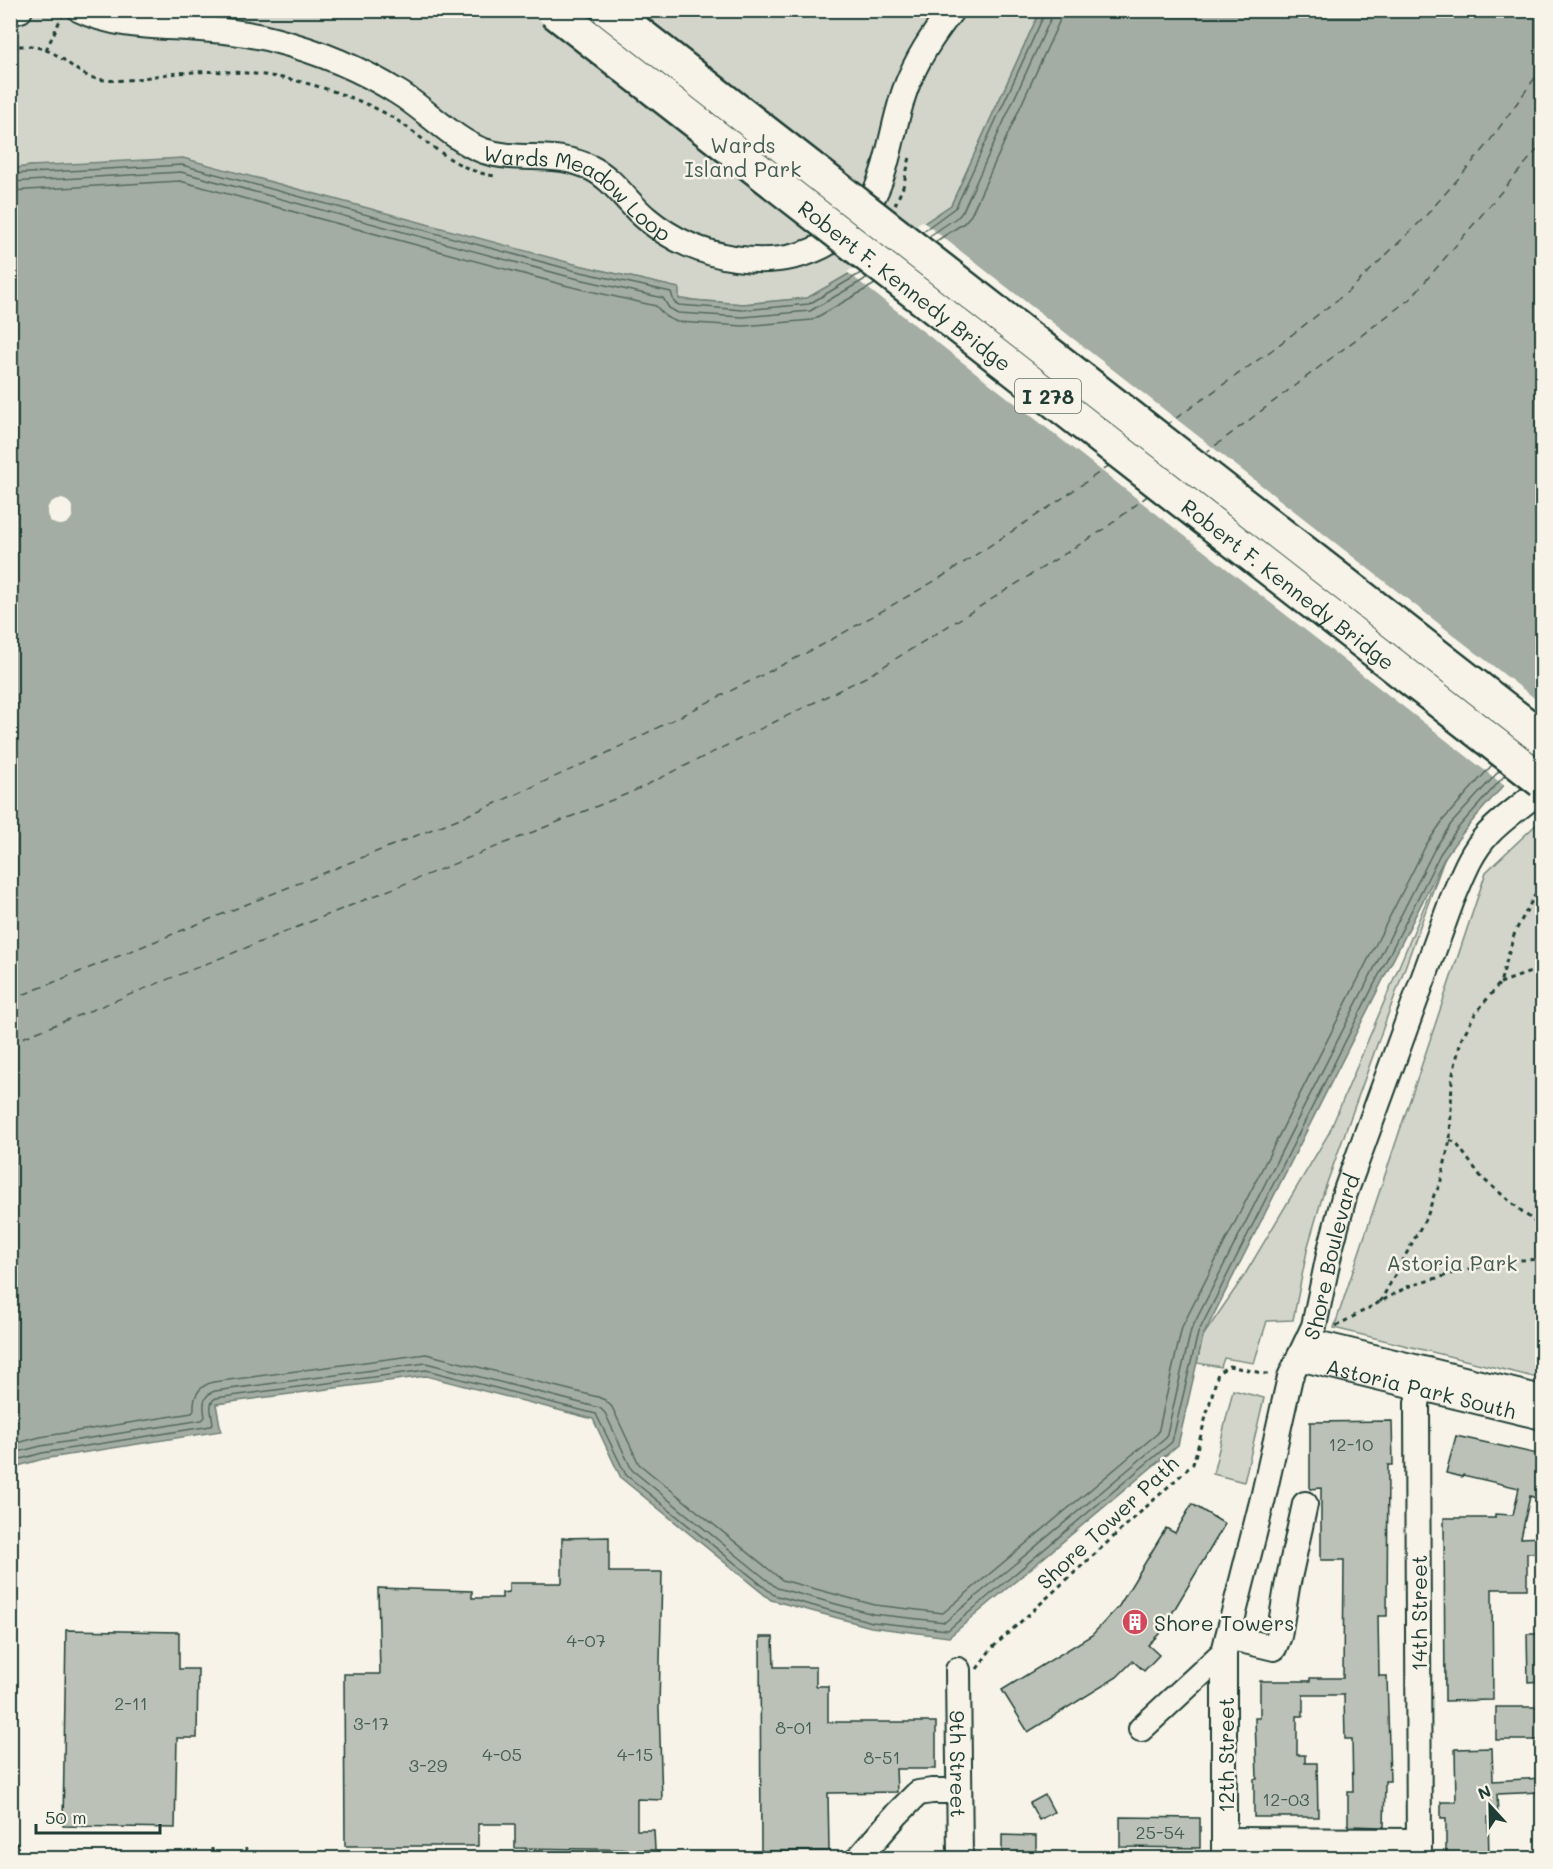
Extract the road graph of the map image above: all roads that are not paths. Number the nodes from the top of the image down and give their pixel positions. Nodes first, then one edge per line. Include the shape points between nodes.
1 (20, 10) edge
2 (80, 10) edge
3 (553, 10) edge
4 (608, 10) edge
5 (952, 10) edge
6 (10, 13) edge
7 (1542, 738) edge
8 (1542, 781) edge
9 (1542, 788) edge
10 (1317, 1335) junction
11 (1424, 1379) junction
12 (1542, 1398) edge
13 (1542, 1418) edge
14 (1305, 1504) dead end
15 (1226, 1645) junction
16 (967, 1670) road end
17 (1141, 1729) dead end
18 (959, 1791) junction
19 (1224, 1849) edge
20 (1419, 1850) edge
21 (860, 1858) edge
22 (960, 1858) edge

1 - 6 street
2 - 5 street, Wards Meadow Loop via 136,25 238,32 314,51 398,92 460,139 483,151 580,163 607,178 646,219 663,230 704,250 756,260 776,260 814,251 858,219 883,177 897,113 914,68
3 - 8 highway, Robert F. Kennedy Bridge / I 278, bridge
4 - 7 highway, Robert F. Kennedy Bridge / I 278, bridge
9 - 10 street, Shore Boulevard via 1478,847 1452,900 1345,1192 1330,1250
10 - 11 street, Astoria Park South
10 - 15 street, Shore Boulevard via 1290,1377
11 - 12 street, Astoria Park South
11 - 13 street, Astoria Park South
11 - 20 street, 14th Street via 1417,1406
14 - 15 street via 1274,1648
15 - 17 street
15 - 19 street, 12th Street
16 - 18 street, 9th Street
18 - 21 street via 918,1793
18 - 22 street, 9th Street
19 - 20 street

